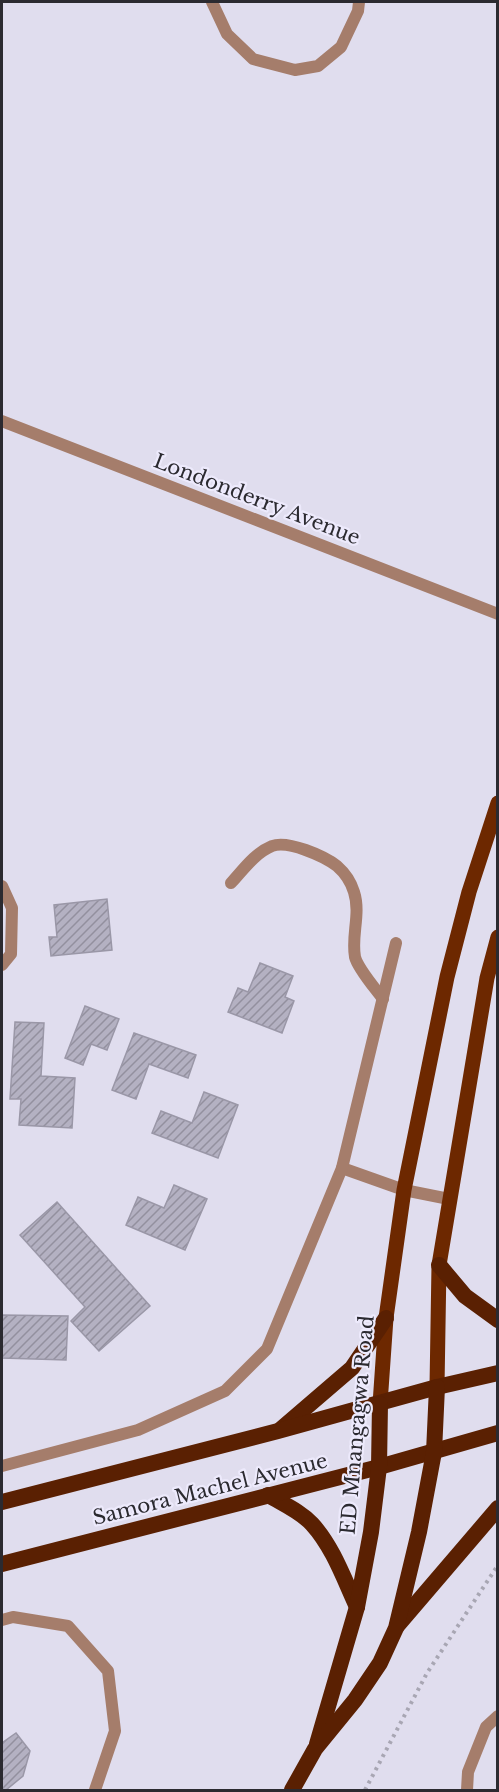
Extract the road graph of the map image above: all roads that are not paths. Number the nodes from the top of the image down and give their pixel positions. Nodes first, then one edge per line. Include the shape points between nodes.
1 (212, 2) edge
2 (359, 2) edge
3 (2, 421) edge
4 (498, 614) edge
5 (498, 803) edge
6 (231, 883) dead end
7 (2, 886) edge
8 (498, 937) edge
9 (396, 943) dead end
10 (2, 965) edge
11 (383, 999) junction
12 (342, 1168) junction
13 (404, 1190) junction
14 (449, 1199) junction
15 (439, 1265) junction
16 (386, 1318) junction
17 (498, 1320) edge
18 (498, 1372) edge
19 (437, 1387) junction
20 (380, 1404) junction
21 (278, 1431) junction
22 (498, 1433) edge
23 (434, 1452) junction
24 (2, 1466) edge
25 (379, 1467) junction
26 (268, 1495) junction
27 (2, 1502) edge
28 (498, 1508) edge
29 (2, 1564) edge
30 (357, 1607) junction
31 (2, 1620) edge
32 (396, 1628) junction
33 (498, 1716) edge
34 (315, 1749) junction
35 (95, 1791) edge
36 (292, 1791) edge
37 (467, 1791) edge

1 - 2 street via 227,34 253,59 295,70 318,66 341,47
3 - 4 street, Londonderry Avenue
5 - 13 main road, ED Mnangagwa Road via 447,976
6 - 11 street via 259,854 274,845 293,846 336,866 350,880 355,894 355,956
7 - 10 street via 12,908 10,954
8 - 14 main road via 487,978
9 - 11 street
11 - 12 street
12 - 13 street
12 - 24 street via 267,1349 225,1391 138,1430
13 - 14 street
13 - 16 main road, ED Mnangagwa Road
14 - 15 main road
15 - 17 highway via 465,1296
15 - 19 main road
16 - 20 main road, ED Mnangagwa Road
16 - 21 highway via 352,1368
18 - 19 highway, Samora Machel Avenue
19 - 20 highway, Samora Machel Avenue
19 - 23 highway
20 - 21 highway, Samora Machel Avenue
20 - 25 highway, ED Mnangagwa Road
21 - 27 highway, Samora Machel Avenue
22 - 23 highway, Samora Machel Avenue
23 - 25 highway, Samora Machel Avenue
23 - 32 highway
25 - 26 highway, Samora Machel Avenue
25 - 30 highway, ED Mnangagwa Road
26 - 29 highway, Samora Machel Avenue
26 - 30 highway via 298,1512 327,1544
28 - 32 highway
30 - 34 highway, ED Mnangagwa Road
31 - 35 street via 13,1617 68,1626 108,1671 115,1731
32 - 34 highway via 380,1663
33 - 37 street via 486,1727 468,1772
34 - 36 highway

